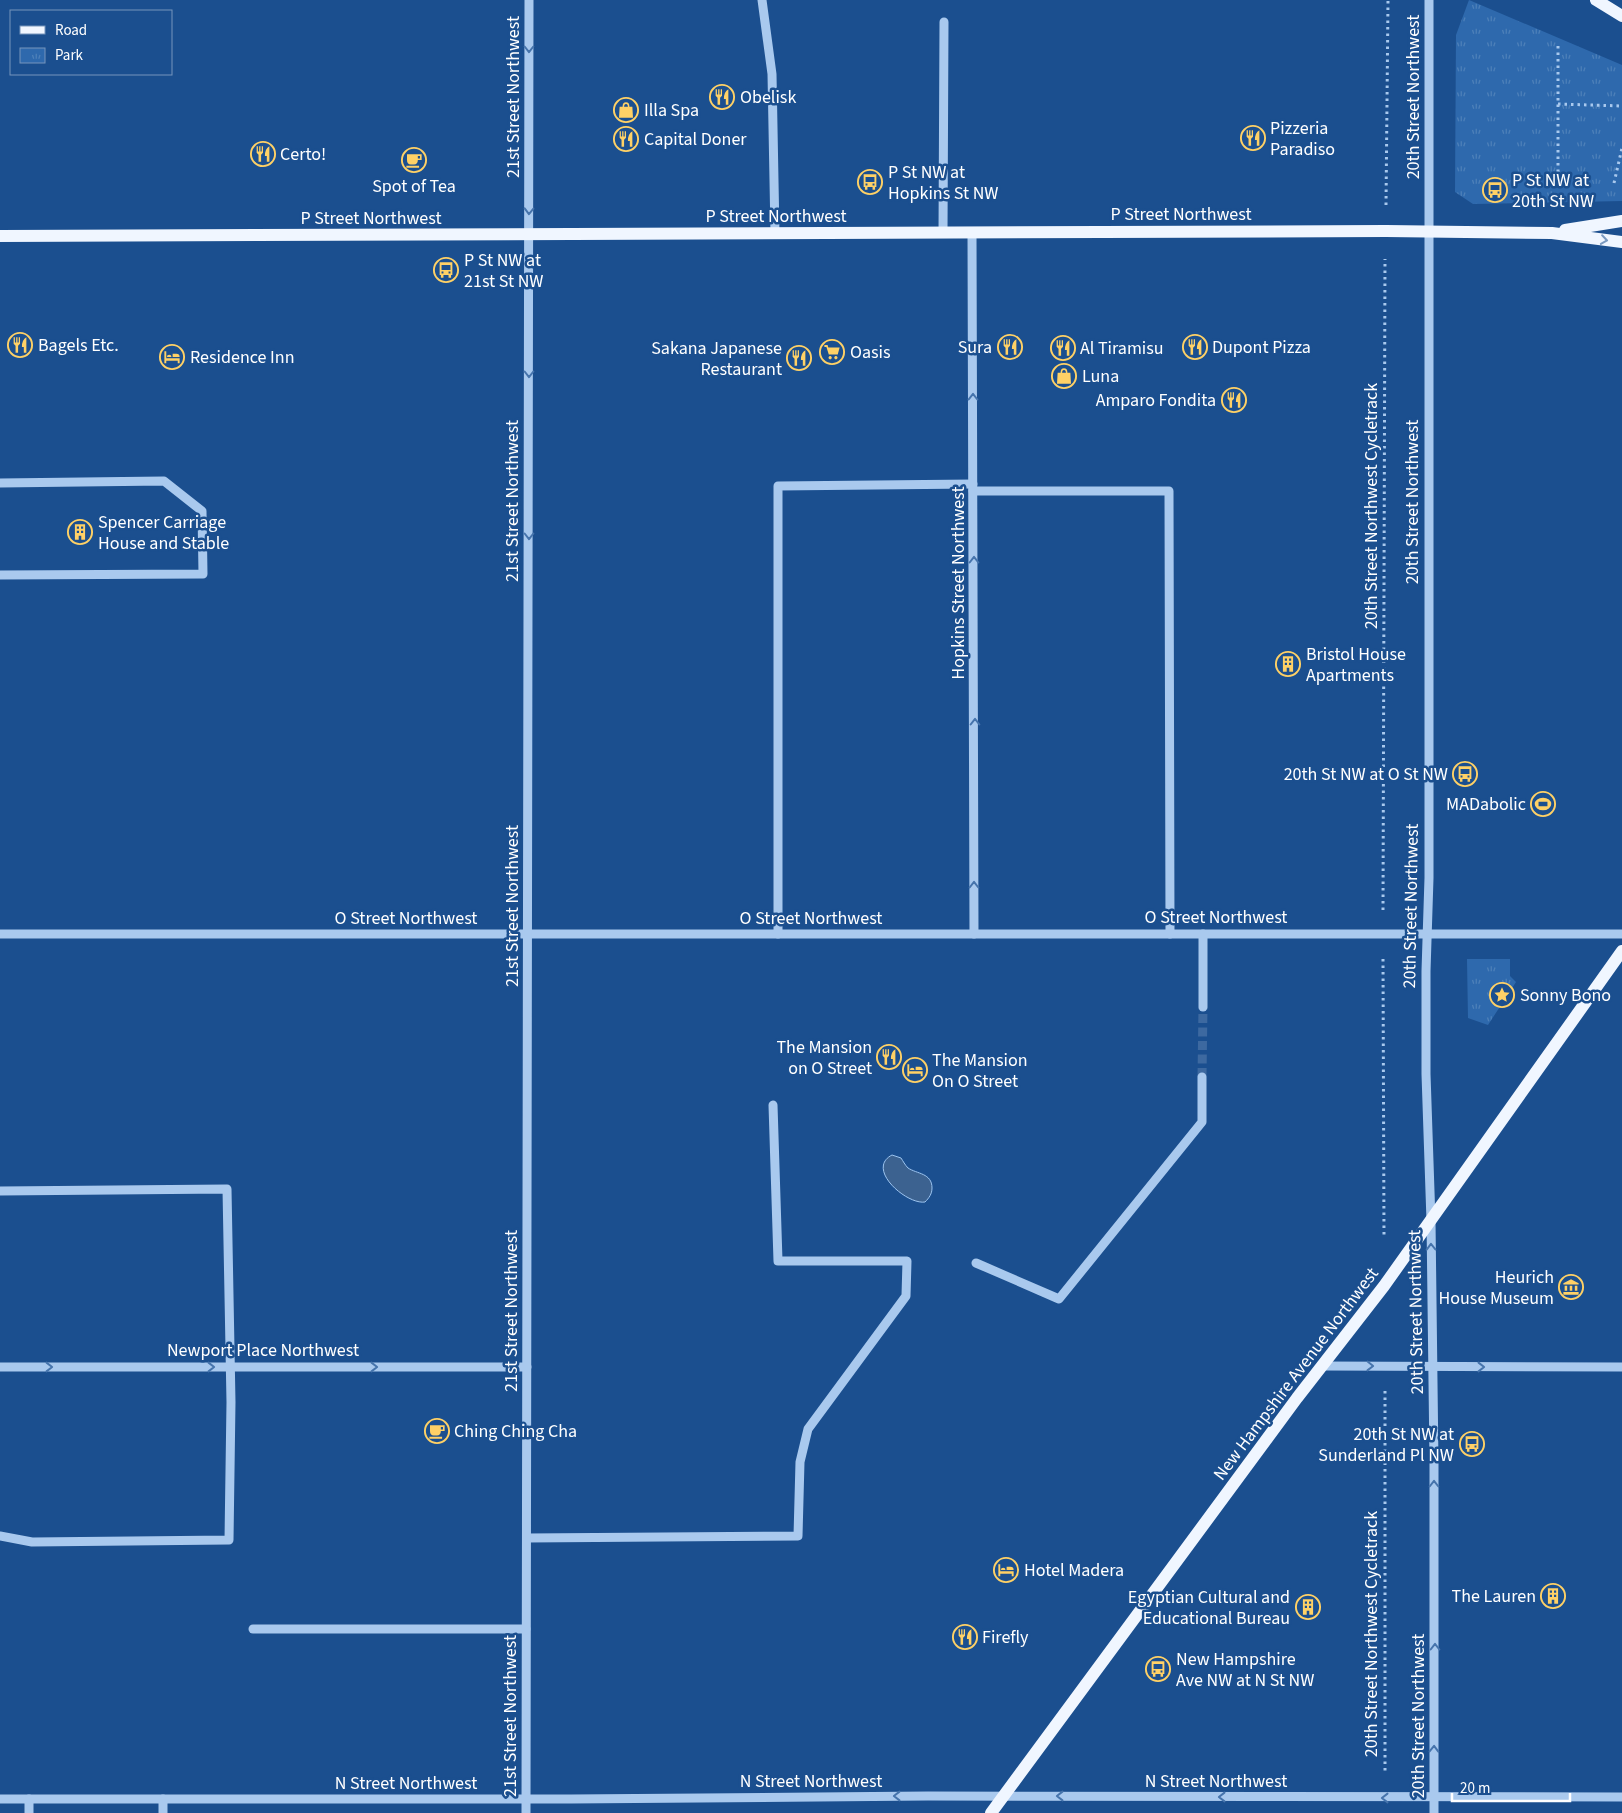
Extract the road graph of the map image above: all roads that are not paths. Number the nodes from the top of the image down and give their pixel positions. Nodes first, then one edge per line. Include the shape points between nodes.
1 (529, 0) edge
2 (762, 0) edge
3 (1430, 0) edge
4 (1596, 0) edge
5 (1622, 16) edge
6 (944, 22) dead end
7 (1622, 221) edge
8 (1429, 232) junction
9 (943, 233) junction
10 (972, 233) junction
11 (1552, 233) junction
12 (529, 234) junction
13 (775, 234) junction
14 (0, 236) edge
15 (1622, 242) edge
16 (0, 483) edge
17 (973, 487) junction
18 (0, 575) edge
19 (0, 934) edge
20 (528, 934) junction
21 (778, 934) junction
22 (974, 934) junction
23 (1170, 934) junction
24 (1203, 934) junction
25 (1428, 934) junction
26 (1622, 934) edge
27 (1622, 951) edge
28 (1203, 1007) tunnel mouth
29 (1202, 1077) tunnel mouth
30 (772, 1105) dead end
31 (0, 1191) edge
32 (1431, 1221) junction
33 (976, 1263) dead end
34 (0, 1366) edge
35 (230, 1366) junction
36 (527, 1366) junction
37 (1321, 1366) junction
38 (1433, 1366) junction
39 (1622, 1367) edge
40 (0, 1536) edge
41 (527, 1538) junction
42 (253, 1629) dead end
43 (526, 1629) junction
44 (1004, 1796) junction
45 (1434, 1798) junction
46 (1622, 1798) edge
47 (0, 1799) edge
48 (29, 1799) junction
49 (163, 1799) junction
50 (526, 1799) junction
51 (29, 1813) edge
52 (163, 1813) edge
53 (526, 1813) edge
54 (991, 1813) edge
55 (1434, 1813) edge

1 -> 12 street, 21st Street Northwest
2 - 13 street via 772,74
3 - 8 street, 20th Street Northwest
4 - 5 main road
6 - 9 street
7 - 11 main road, P Street Northwest
8 - 10 main road, P Street Northwest
8 - 11 main road, P Street Northwest
8 - 25 street, 20th Street Northwest
9 - 10 main road, P Street Northwest
9 - 13 main road, P Street Northwest
17 -> 10 street, Hopkins Street Northwest
11 -> 15 main road, P Street Northwest
12 - 13 main road, P Street Northwest
12 - 14 main road, P Street Northwest
12 -> 20 street, 21st Street Northwest
16 - 18 street via 164,481 202,511 203,574
17 - 21 street via 778,486
22 -> 17 street, Hopkins Street Northwest
17 - 23 street via 1169,491
19 - 20 street, O Street Northwest
20 - 21 street, O Street Northwest
20 - 36 street, 21st Street Northwest
21 - 22 street, O Street Northwest
22 - 23 street, O Street Northwest
23 - 24 street, O Street Northwest
24 - 25 street, O Street Northwest
24 - 28 street
25 - 26 street, O Street Northwest
25 - 32 street, 20th Street Northwest via 1426,1074
27 - 32 main road, New Hampshire Avenue Northwest
29 - 33 street via 1202,1122 1059,1300
30 - 41 street via 778,1261 907,1261 906,1296 808,1429 800,1462 798,1536
31 - 35 street via 227,1190
32 - 37 main road, New Hampshire Avenue Northwest
38 -> 32 street, 20th Street Northwest
34 -> 35 street, Newport Place Northwest
35 -> 36 street, Newport Place Northwest
35 - 40 street via 229,1540 32,1542
36 - 41 street, 21st Street Northwest
37 -> 38 street
37 - 44 main road, New Hampshire Avenue Northwest
38 -> 39 street
45 -> 38 street, 20th Street Northwest
41 - 43 street, 21st Street Northwest
42 - 43 street
43 - 50 street, 21st Street Northwest
45 -> 44 street, N Street Northwest
44 -> 50 street, N Street Northwest
44 - 54 main road, New Hampshire Avenue Northwest
45 - 46 street, N Street Northwest
45 - 55 street, 20th Street Northwest
47 - 48 street, N Street Northwest
48 - 49 street, N Street Northwest
48 - 51 street
49 - 50 street, N Street Northwest
49 - 52 street
50 - 53 street, 21st Street Northwest

